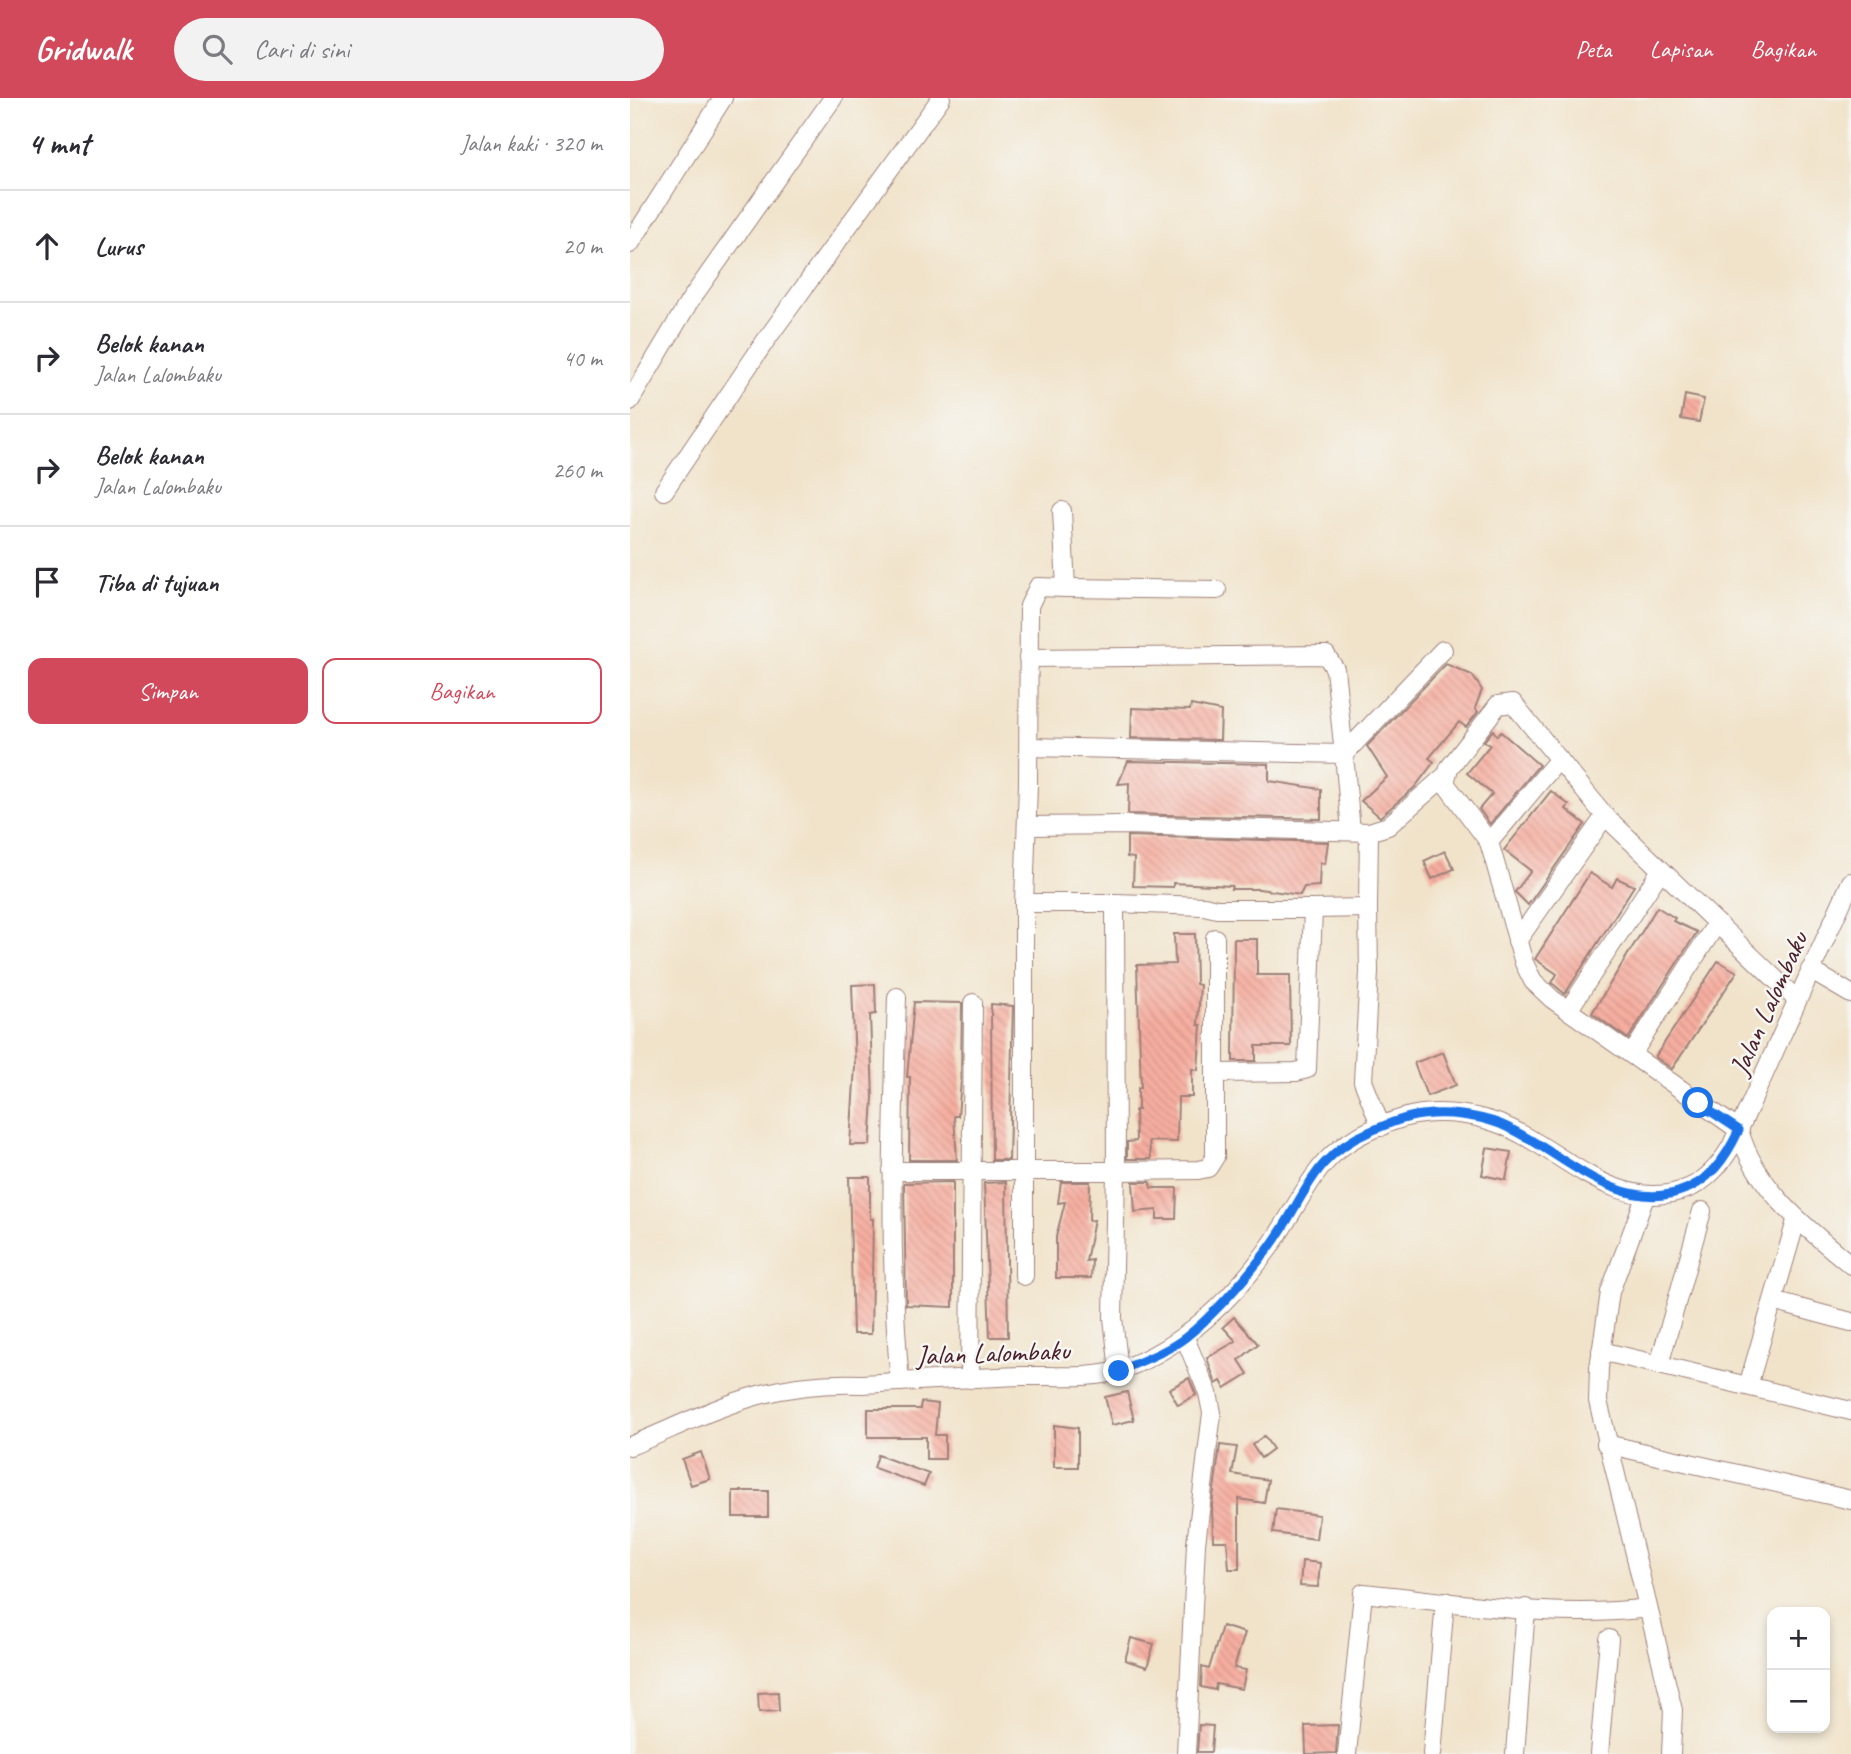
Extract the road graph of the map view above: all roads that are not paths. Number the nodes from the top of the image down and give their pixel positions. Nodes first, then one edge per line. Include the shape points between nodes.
1 (723, 98) edge
2 (833, 98) edge
3 (941, 98) edge
4 (630, 244) edge
5 (630, 401) edge
6 (664, 491) dead end
7 (1062, 511) dead end
8 (1066, 588) junction
9 (1217, 590) dead end
10 (1443, 650) dead end
11 (1028, 658) junction
12 (1029, 747) junction
13 (1344, 754) junction
14 (1559, 759) junction
15 (1446, 776) junction
16 (1605, 816) junction
17 (1027, 826) junction
18 (1360, 831) junction
19 (1489, 842) junction
20 (1661, 870) junction
21 (1851, 882) edge
22 (1024, 903) junction
23 (1115, 903) junction
24 (1368, 908) junction
25 (1313, 909) junction
26 (1717, 923) junction
27 (1215, 938) dead end
28 (1517, 942) junction
29 (1810, 970) junction
30 (1851, 994) edge
31 (897, 997) dead end
32 (1796, 999) junction
33 (973, 1003) dead end
34 (1569, 1009) junction
35 (1632, 1054) junction
36 (1215, 1073) junction
37 (1381, 1127) junction
38 (1739, 1130) junction
39 (972, 1170) junction
40 (1022, 1170) junction
41 (892, 1171) junction
42 (1115, 1171) junction
43 (1645, 1197) junction
44 (1702, 1211) dead end
45 (1796, 1221) junction
46 (1851, 1265) edge
47 (1024, 1276) dead end
48 (1773, 1301) junction
49 (1851, 1322) edge
50 (1185, 1338) junction
51 (1601, 1350) junction
52 (1659, 1364) junction
53 (1119, 1371) junction
54 (970, 1379) junction
55 (900, 1382) junction
56 (1748, 1386) junction
57 (1851, 1411) edge
58 (1606, 1444) junction
59 (630, 1446) edge
60 (1851, 1500) edge
61 (1445, 1601) junction
62 (1526, 1608) junction
63 (1648, 1608) junction
64 (1609, 1639) dead end
65 (1186, 1754) edge
66 (1347, 1754) edge
67 (1432, 1754) edge
68 (1515, 1754) edge
69 (1600, 1754) edge
70 (1671, 1754) edge

1 - 4 street
2 - 5 street via 689,302
3 - 6 street via 766,340
7 - 8 street
8 - 9 street
8 - 11 street via 1038,587 1032,593
10 - 13 street
11 - 12 street
11 - 13 street via 1326,656 1335,669
12 - 13 street
12 - 17 street
13 - 18 street
14 - 15 street via 1513,703 1504,702
14 - 16 street
14 - 19 street
15 - 18 street via 1388,827
15 - 19 street via 1452,796
16 - 20 street
16 - 28 street
17 - 18 street
17 - 22 street
18 - 24 street
19 - 28 street
20 - 26 street
20 - 34 street
21 - 29 street, Jalan Lalombaku
22 - 23 street
22 - 40 street
23 - 25 street
23 - 42 street
24 - 25 street
24 - 37 street via 1363,1081
25 - 36 street via 1307,1069
26 - 32 street
26 - 35 street
27 - 36 street
28 - 34 street via 1533,981
29 - 30 street
29 - 32 street, Jalan Lalombaku
31 - 41 street
32 - 38 street, Jalan Lalombaku
33 - 39 street
34 - 35 street
35 - 38 street
36 - 42 street via 1212,1166
37 - 43 street, Jalan Lalombaku via 1423,1115 1475,1117 1499,1124 1592,1176
37 - 50 street, Jalan Lalombaku via 1332,1152 1270,1247
38 - 43 street, Jalan Lalombaku via 1723,1160 1701,1181 1666,1196
38 - 45 street via 1746,1156
39 - 40 street
39 - 41 street
39 - 54 street
40 - 42 street
40 - 47 street
41 - 55 street
42 - 53 street via 1113,1318
43 - 51 street via 1610,1292
44 - 52 street
45 - 46 street
45 - 48 street
48 - 49 street
48 - 56 street
50 - 53 street, Jalan Lalombaku
50 - 65 street via 1212,1413 1196,1544
51 - 52 street
51 - 58 street via 1598,1401
52 - 56 street
53 - 54 street, Jalan Lalombaku
54 - 55 street, Jalan Lalombaku
55 - 59 street, Jalan Lalombaku via 776,1388 737,1399
56 - 57 street
58 - 60 street
58 - 63 street
61 - 62 street
61 - 66 street via 1363,1593
61 - 67 street
62 - 63 street via 1612,1612
62 - 68 street
63 - 70 street via 1673,1710
64 - 69 street

